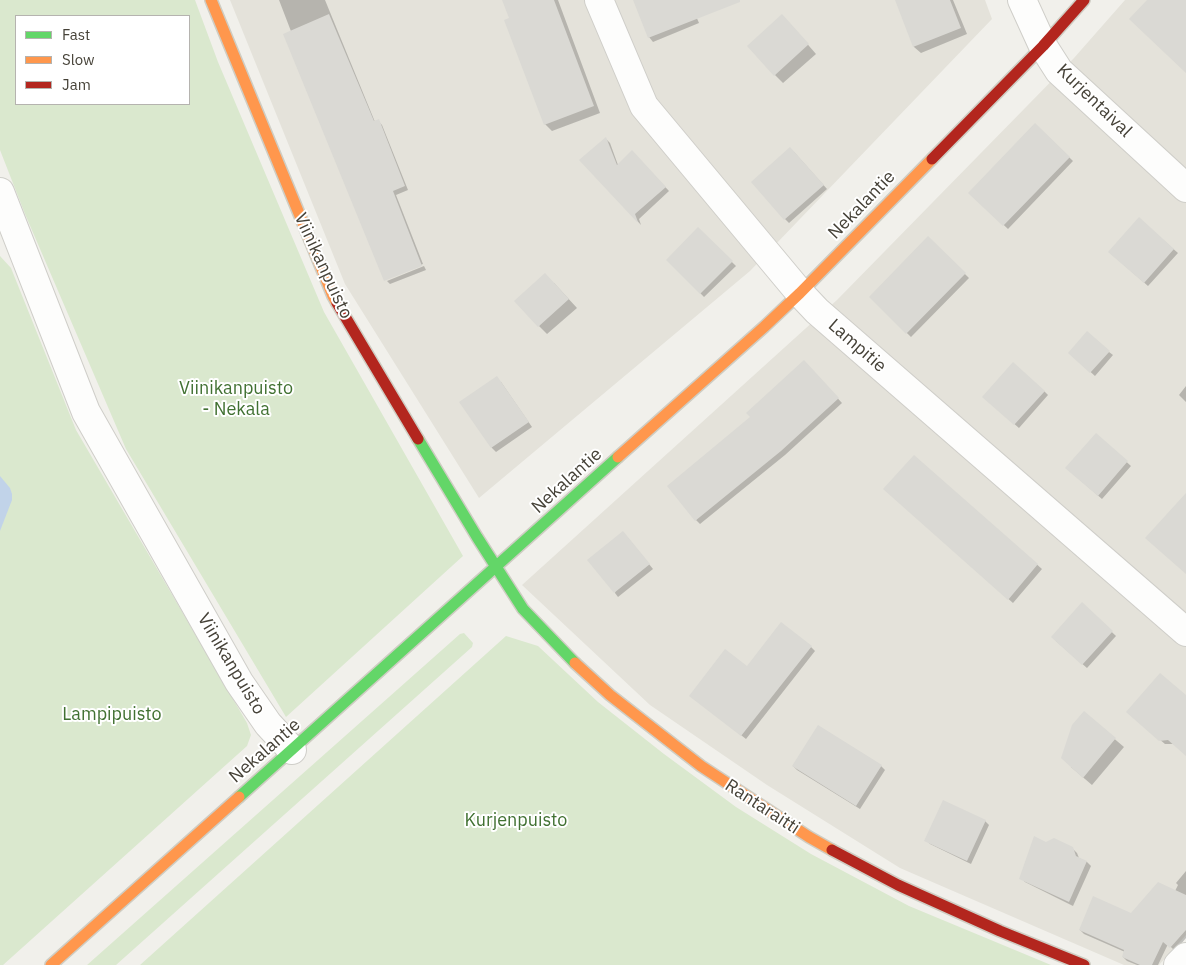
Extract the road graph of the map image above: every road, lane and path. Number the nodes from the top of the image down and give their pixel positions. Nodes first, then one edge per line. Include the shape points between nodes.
1 (211, 0) edge
2 (599, 0) edge
3 (1022, 0) edge
4 (1084, 0) edge
5 (1043, 46) junction
6 (1186, 188) edge
7 (0, 192) edge
8 (6, 227) edge
9 (800, 293) junction
10 (496, 568) junction
11 (1186, 632) edge
12 (292, 750) junction
13 (1186, 957) edge
14 (51, 965) edge
15 (1084, 965) edge
16 (1178, 965) edge

1 - 10 main road, Viinikanpuisto via 333,296
2 - 9 street, Lampitie via 644,106
3 - 5 street, Kurjentaival
4 - 5 main road, Nekalantie
5 - 6 street, Kurjentaival via 1058,71
5 - 9 main road, Nekalantie
7 - 8 street, Viinikanpuisto
8 - 12 street, Viinikanpuisto via 86,412 239,682 268,724
9 - 10 main road, Nekalantie
9 - 11 street, Lampitie
10 - 12 main road, Nekalantie
10 - 15 main road, Rantaraitti via 523,609 610,696 745,796 801,833 898,885
12 - 14 main road, Nekalantie
13 - 16 street

